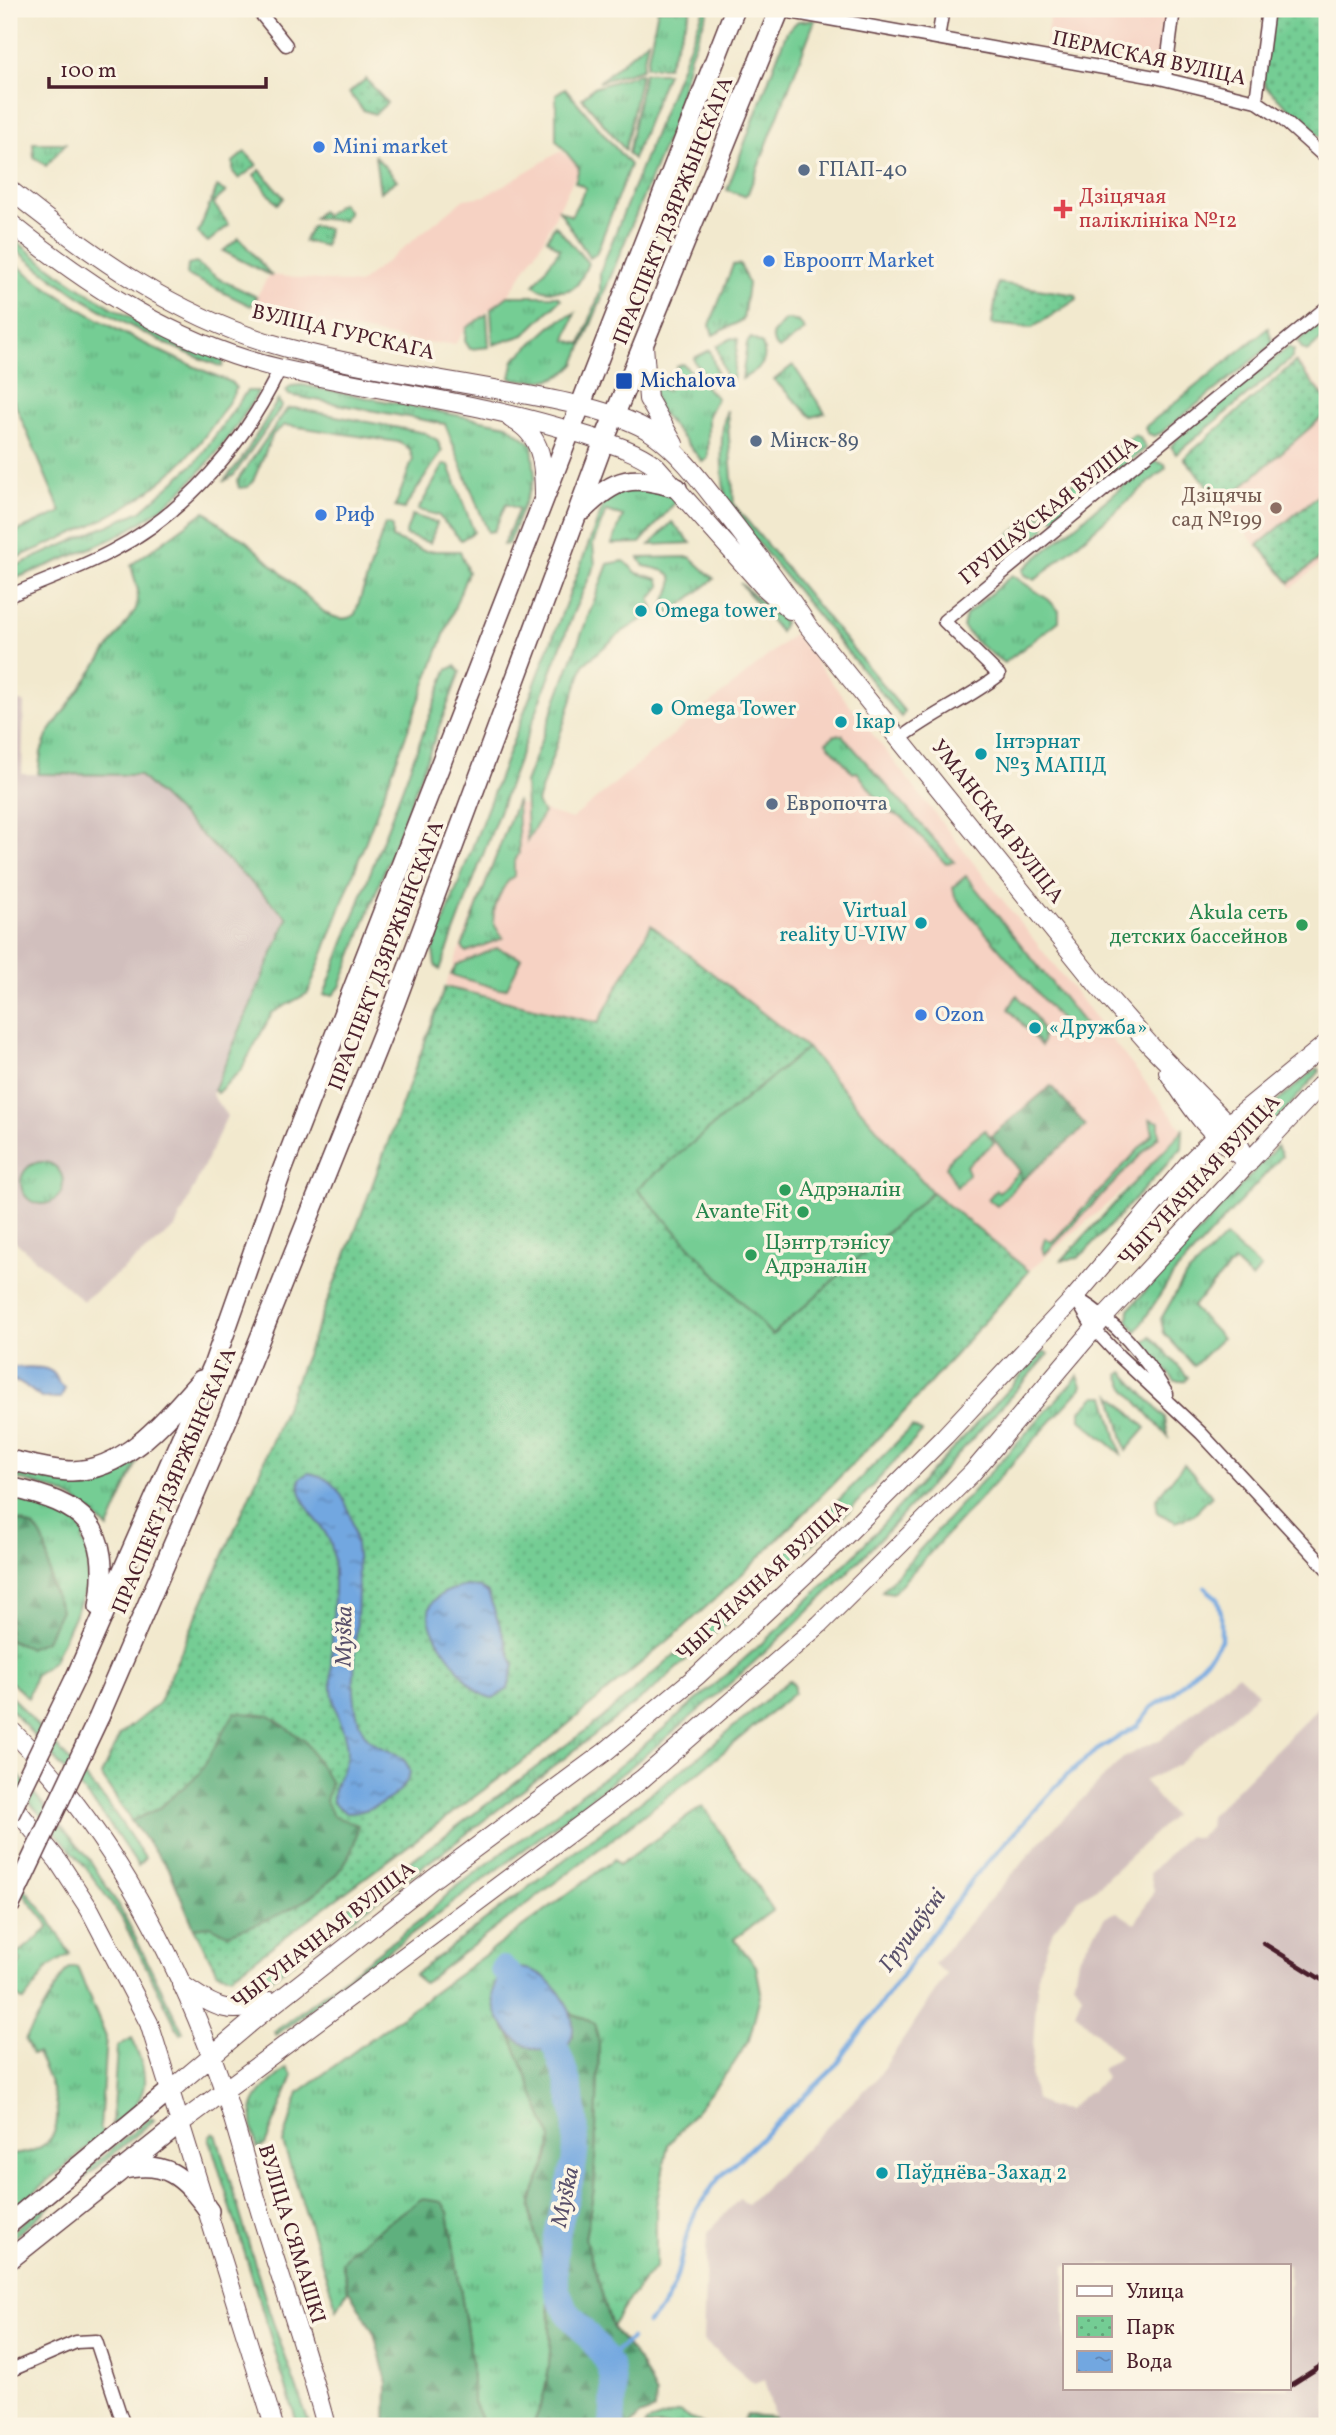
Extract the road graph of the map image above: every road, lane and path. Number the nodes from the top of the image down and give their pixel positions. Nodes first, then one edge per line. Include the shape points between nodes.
1 (257, 9) edge
2 (736, 9) edge
3 (780, 9) edge
4 (943, 9) edge
5 (1174, 9) edge
6 (1268, 9) edge
7 (938, 38) junction
8 (286, 45) dead end
9 (1165, 79) junction
10 (1256, 101) junction
11 (1327, 159) edge
12 (9, 189) edge
13 (9, 222) edge
14 (174, 303) junction
15 (1327, 307) edge
16 (164, 326) junction
17 (644, 345) junction
18 (287, 348) junction
19 (280, 369) junction
20 (581, 407) junction
21 (488, 409) junction
22 (614, 417) junction
23 (572, 431) junction
24 (604, 441) junction
25 (690, 468) junction
26 (677, 488) junction
27 (544, 497) junction
28 (577, 516) junction
29 (9, 596) edge
30 (808, 626) junction
31 (901, 738) junction
32 (1327, 1044) edge
33 (1151, 1045) junction
34 (1327, 1078) edge
35 (1228, 1124) junction
36 (1215, 1138) junction
37 (1249, 1163) junction
38 (1075, 1297) junction
39 (1099, 1322) junction
40 (214, 1366) junction
41 (1171, 1402) junction
42 (9, 1460) edge
43 (9, 1487) edge
44 (1327, 1570) edge
45 (94, 1637) junction
46 (9, 1728) edge
47 (9, 1800) edge
48 (9, 1815) edge
49 (9, 1907) edge
50 (181, 1984) junction
51 (285, 1995) junction
52 (210, 2056) junction
53 (172, 2089) junction
54 (224, 2090) junction
55 (182, 2122) junction
56 (119, 2170) junction
57 (209, 2211) junction
58 (9, 2224) edge
59 (9, 2260) edge
60 (9, 2371) edge
61 (124, 2426) edge
62 (274, 2426) edge
63 (326, 2426) edge

1 - 8 street
2 - 20 main road, ПРАСПЕКТ ДЗЯРЖЫНСКАГА
3 - 7 street, ПЕРМСКАЯ ВУЛІЦА
3 - 17 main road, ПРАСПЕКТ ДЗЯРЖЫНСКАГА
4 - 7 street
5 - 9 street
6 - 10 street
7 - 9 street, ПЕРМСКАЯ ВУЛІЦА
9 - 10 street, ПЕРМСКАЯ ВУЛІЦА
10 - 11 street, ПЕРМСКАЯ ВУЛІЦА
12 - 14 main road, ВУЛІЦА ГУРСКАГА via 78,245
13 - 16 main road via 73,272
14 - 16 main road
14 - 18 main road, ВУЛІЦА ГУРСКАГА
15 - 31 street, ГРУШАЎСКАЯ ВУЛІЦА via 944,621 999,675
16 - 19 main road
17 - 22 main road, ПРАСПЕКТ ДЗЯРЖЫНСКАГА
17 - 25 main road via 648,399
18 - 19 main road
18 - 20 main road, ВУЛІЦА ГУРСКАГА
19 - 21 main road
19 - 29 street via 223,458 165,519 112,552
20 - 22 main road, ВУЛІЦА ГУРСКАГА
20 - 23 main road, ПРАСПЕКТ ДЗЯРЖЫНСКАГА
21 - 23 main road
21 - 27 main road via 520,424 533,436 544,465
22 - 24 main road, ПРАСПЕКТ ДЗЯРЖЫНСКАГА
22 - 25 main road, УМАНСКАЯ ВУЛІЦА via 652,434
23 - 24 main road, УМАНСКАЯ ВУЛІЦА
23 - 27 main road, ПРАСПЕКТ ДЗЯРЖЫНСКАГА
24 - 26 main road, УМАНСКАЯ ВУЛІЦА via 647,459
24 - 28 main road, ПРАСПЕКТ ДЗЯРЖЫНСКАГА
25 - 30 main road, УМАНСКАЯ ВУЛІЦА
26 - 28 main road via 648,480 622,481 601,492
26 - 30 main road, УМАНСКАЯ ВУЛІЦА via 763,586
27 - 40 main road, ПРАСПЕКТ ДЗЯРЖЫНСКАГА via 279,1175
28 - 49 main road, ПРАСПЕКТ ДЗЯРЖЫНСКАГА, bridge via 390,1016 227,1420 99,1717
30 - 31 main road, УМАНСКАЯ ВУЛІЦА
31 - 33 main road, УМАНСКАЯ ВУЛІЦА via 1099,987
32 - 35 main road, ЧЫГУНАЧНАЯ ВУЛІЦА
33 - 35 main road, УМАНСКАЯ ВУЛІЦА
33 - 36 main road, УМАНСКАЯ ВУЛІЦА
34 - 37 main road, ЧЫГУНАЧНАЯ ВУЛІЦА
35 - 36 main road, ЧЫГУНАЧНАЯ ВУЛІЦА
35 - 37 main road, УМАНСКАЯ ВУЛІЦА
36 - 37 main road, УМАНСКАЯ ВУЛІЦА
36 - 38 main road, ЧЫГУНАЧНАЯ ВУЛІЦА
37 - 39 main road, ЧЫГУНАЧНАЯ ВУЛІЦА
38 - 39 street
38 - 51 main road, ЧЫГУНАЧНАЯ ВУЛІЦА via 945,1436 698,1675 605,1752
39 - 41 street via 1135,1374
39 - 41 street via 1147,1361
39 - 54 main road, ЧЫГУНАЧНАЯ ВУЛІЦА via 972,1473 810,1633 642,1779
40 - 42 main road via 156,1431 110,1460 75,1471
40 - 45 main road, ПРАСПЕКТ ДЗЯРЖЫНСКАГА
41 - 44 street
43 - 45 main road via 50,1496 92,1528 104,1567
45 - 48 main road, ПРАСПЕКТ ДЗЯРЖЫНСКАГА, bridge
46 - 50 main road, ВУЛІЦА СЯМАШКІ via 43,1762 124,1874
47 - 53 main road via 90,1910 149,2023
50 - 51 main road via 223,2009 254,2008
50 - 52 main road, ВУЛІЦА СЯМАШКІ
51 - 52 main road, ЧЫГУНАЧНАЯ ВУЛІЦА
52 - 53 main road, ЧЫГУНАЧНАЯ ВУЛІЦА
52 - 54 main road, ВУЛІЦА СЯМАШКІ
53 - 55 main road
53 - 58 main road
54 - 55 main road, ЧЫГУНАЧНАЯ ВУЛІЦА
54 - 63 main road, ВУЛІЦА СЯМАШКІ
55 - 56 main road
55 - 57 main road
56 - 57 main road via 140,2166 167,2170 183,2179
56 - 59 main road
57 - 62 main road
60 - 61 street via 76,2342 96,2341

